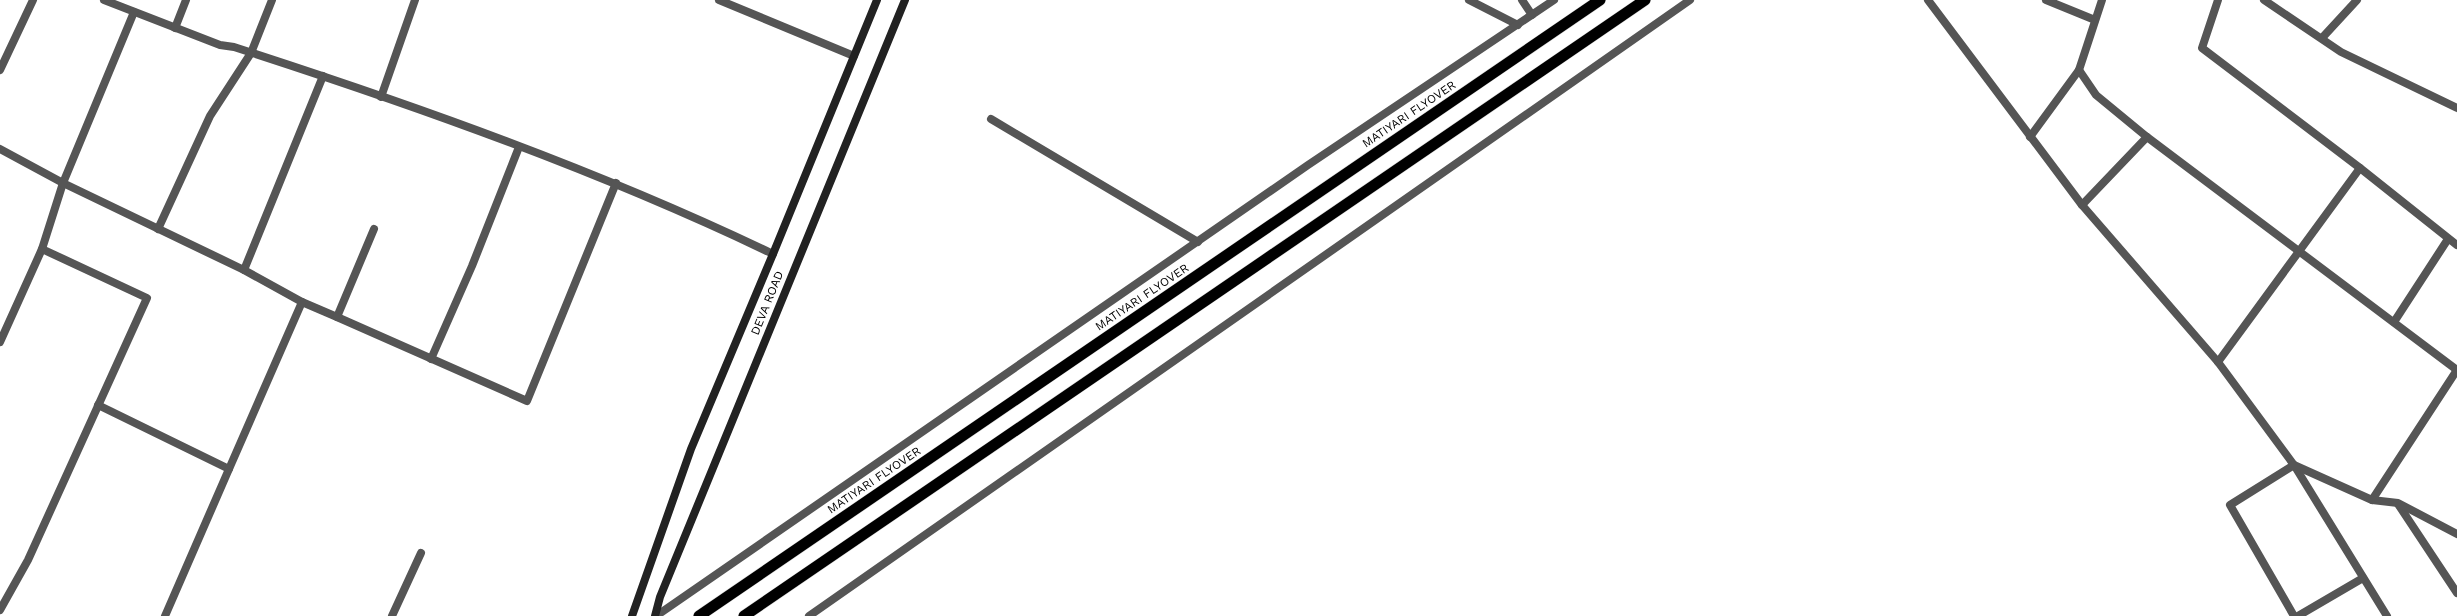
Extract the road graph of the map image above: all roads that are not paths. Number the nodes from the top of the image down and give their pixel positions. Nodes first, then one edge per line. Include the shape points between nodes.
1 (32, 0) edge
2 (104, 0) edge
3 (186, 0) edge
4 (272, 0) edge
5 (415, 0) edge
6 (719, 0) edge
7 (877, 0) edge
8 (905, 0) edge
9 (1469, 0) edge
10 (1522, 0) edge
11 (1554, 0) edge
12 (1600, 0) edge
13 (1645, 0) edge
14 (1690, 0) edge
15 (1928, 0) edge
16 (2046, 0) edge
17 (2102, 0) edge
18 (2218, 0) edge
19 (2264, 0) edge
20 (2357, 0) edge
21 (134, 12) junction
22 (1532, 15) junction
23 (2095, 20) junction
24 (1518, 25) junction
25 (175, 28) junction
26 (2322, 38) junction
27 (251, 53) junction
28 (854, 56) junction
29 (0, 70) edge
30 (2079, 70) junction
31 (323, 76) junction
32 (381, 97) junction
33 (2457, 108) edge
34 (991, 119) dead end
35 (2030, 137) junction
36 (2147, 137) junction
37 (519, 147) junction
38 (0, 149) edge
39 (2360, 168) junction
40 (64, 183) junction
41 (616, 183) junction
42 (2082, 205) junction
43 (158, 229) junction
44 (374, 229) dead end
45 (2448, 239) junction
46 (1198, 242) junction
47 (2457, 245) edge
48 (42, 249) junction
49 (2300, 252) junction
50 (773, 254) junction
51 (244, 270) junction
52 (302, 302) junction
53 (337, 317) junction
54 (2394, 322) junction
55 (0, 342) edge
56 (431, 359) junction
57 (2218, 362) junction
58 (2457, 370) edge
59 (98, 405) junction
60 (2294, 465) junction
61 (229, 469) junction
62 (2372, 500) junction
63 (2398, 503) junction
64 (2457, 534) edge
65 (420, 553) dead end
66 (2363, 578) junction
67 (2457, 593) edge
68 (0, 610) edge
69 (165, 616) edge
70 (392, 616) edge
71 (632, 616) edge
72 (655, 616) edge
73 (699, 616) edge
74 (744, 616) edge
75 (809, 616) edge
76 (2294, 616) edge
77 (2298, 616) edge
78 (2387, 616) edge

1 - 29 street
2 - 21 street
3 - 25 street
4 - 27 street
5 - 32 street
6 - 28 street
7 - 28 main road, DEVA ROAD
8 - 72 main road, DEVA ROAD via 660,597
9 - 24 street
10 - 22 street
11 - 22 street
12 - 73 highway, MATIYARI FLYOVER
13 - 74 highway
14 - 75 street
15 - 35 street
16 - 23 street
17 - 23 street
18 - 39 street via 2202,48
19 - 26 street
20 - 26 street
21 - 25 street
21 - 40 street
22 - 24 street
23 - 30 street
24 - 46 street
25 - 27 street via 220,45
26 - 33 street via 2341,52
27 - 31 street
27 - 43 street via 210,116
28 - 50 main road, DEVA ROAD
30 - 35 street
30 - 36 street via 2096,95
31 - 32 street
31 - 51 street
32 - 37 street
34 - 46 street
35 - 42 street
36 - 42 street
36 - 49 street
37 - 41 street
37 - 56 street via 472,266
38 - 40 street
39 - 45 street
39 - 49 street
40 - 43 street
40 - 48 street
41 - 50 street
41 - 56 street via 527,400
42 - 57 street
43 - 51 street
44 - 53 street
45 - 47 street
45 - 54 street
46 - 72 street
48 - 55 street
48 - 59 street via 147,298
49 - 54 street
49 - 57 street
50 - 71 main road, DEVA ROAD via 691,449
51 - 52 street
52 - 53 street
52 - 61 street
53 - 56 street
54 - 58 street
57 - 60 street
58 - 62 street
59 - 61 street
59 - 68 street via 28,560
60 - 62 street
60 - 66 street
60 - 76 street via 2230,506
61 - 69 street
62 - 63 street
63 - 64 street
63 - 67 street
65 - 70 street
66 - 77 street
66 - 78 street

